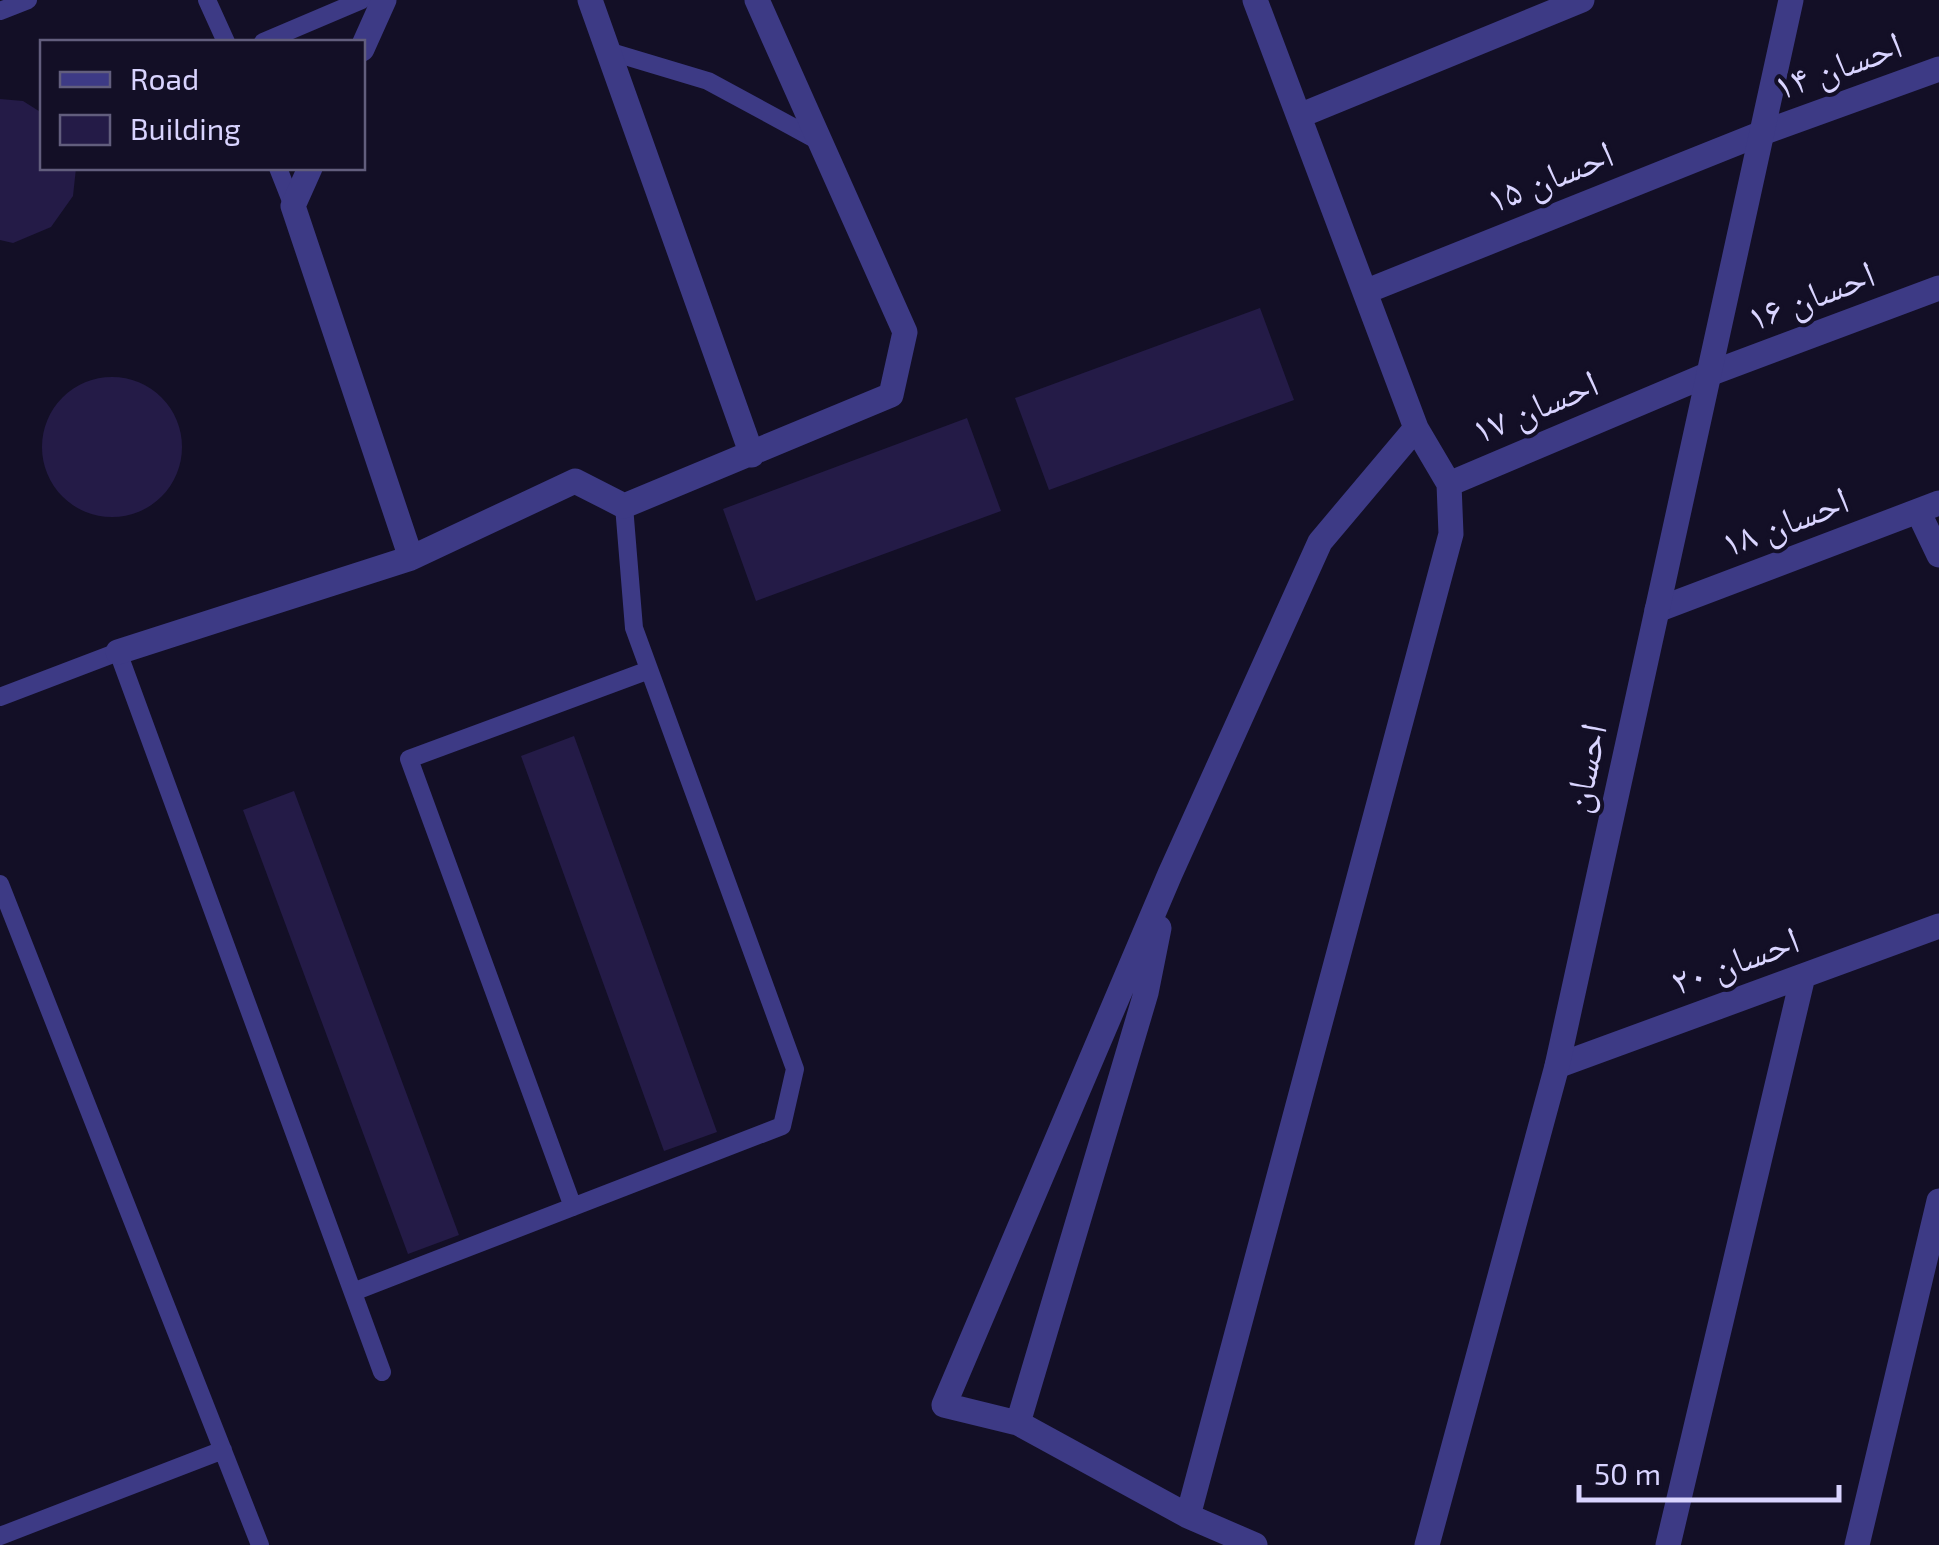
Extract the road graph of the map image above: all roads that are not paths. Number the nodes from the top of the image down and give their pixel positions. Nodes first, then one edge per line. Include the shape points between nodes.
1 (28, 0) edge
2 (207, 0) edge
3 (362, 0) edge
4 (384, 0) edge
5 (590, 0) edge
6 (757, 0) edge
7 (1256, 0) edge
8 (1582, 0) edge
9 (1791, 0) edge
10 (0, 10) edge
11 (225, 40) edge
12 (268, 40) edge
13 (365, 41) edge
14 (608, 51) junction
15 (1939, 69) edge
16 (1298, 116) junction
17 (1762, 133) junction
18 (815, 139) junction
19 (279, 170) edge
20 (309, 170) edge
21 (293, 206) junction
22 (1939, 288) edge
23 (1367, 292) junction
24 (1709, 374) junction
25 (1416, 428) junction
26 (752, 454) junction
27 (1449, 484) junction
28 (624, 506) junction
29 (1929, 507) edge
30 (1939, 555) edge
31 (411, 558) junction
32 (1657, 610) junction
33 (118, 652) junction
34 (650, 670) junction
35 (0, 698) edge
36 (1170, 874) junction
37 (0, 884) edge
38 (1939, 926) edge
39 (1804, 976) junction
40 (1557, 1066) junction
41 (1939, 1201) edge
42 (573, 1207) junction
43 (353, 1292) junction
44 (382, 1372) dead end
45 (1018, 1423) junction
46 (223, 1450) junction
47 (1188, 1516) junction
48 (0, 1536) edge
49 (260, 1545) edge
50 (1255, 1545) edge
51 (1427, 1545) edge
52 (1668, 1545) edge
53 (1857, 1545) edge

1 - 10 lane
2 - 11 lane
3 - 12 lane
4 - 13 street
5 - 14 street
6 - 18 street
7 - 16 street, احسان ۱۷
8 - 16 street
9 - 17 street, احسان
14 - 18 lane via 708,82
14 - 26 street
15 - 17 street, احسان ۱۴
16 - 23 street, احسان ۱۷
17 - 23 street, احسان ۱۵
17 - 24 street, احسان
18 - 26 street via 905,332 891,396
19 - 21 lane
20 - 21 street
21 - 31 street
22 - 24 street, احسان ۱۶
23 - 25 street, احسان ۱۷
24 - 27 street, احسان ۱۷
24 - 32 street, احسان
25 - 27 street, احسان ۱۷
25 - 36 street via 1320,542
26 - 28 street
27 - 47 street via 1451,534
28 - 31 street via 575,481
28 - 34 lane via 634,628
29 - 30 street
29 - 32 street, احسان ۱۸
31 - 33 street
32 - 40 street, احسان
33 - 35 lane
33 - 43 lane
34 - 42 lane via 795,1069 782,1126
34 - 42 lane via 409,759
36 - 45 street via 1146,993
36 - 45 street via 944,1406
37 - 46 lane
38 - 39 street, احسان ۲۰
39 - 40 street, احسان ۲۰
39 - 52 street
40 - 51 street, احسان
41 - 53 street
42 - 43 lane
43 - 44 lane
45 - 47 street
46 - 48 lane
46 - 49 lane
47 - 50 street

